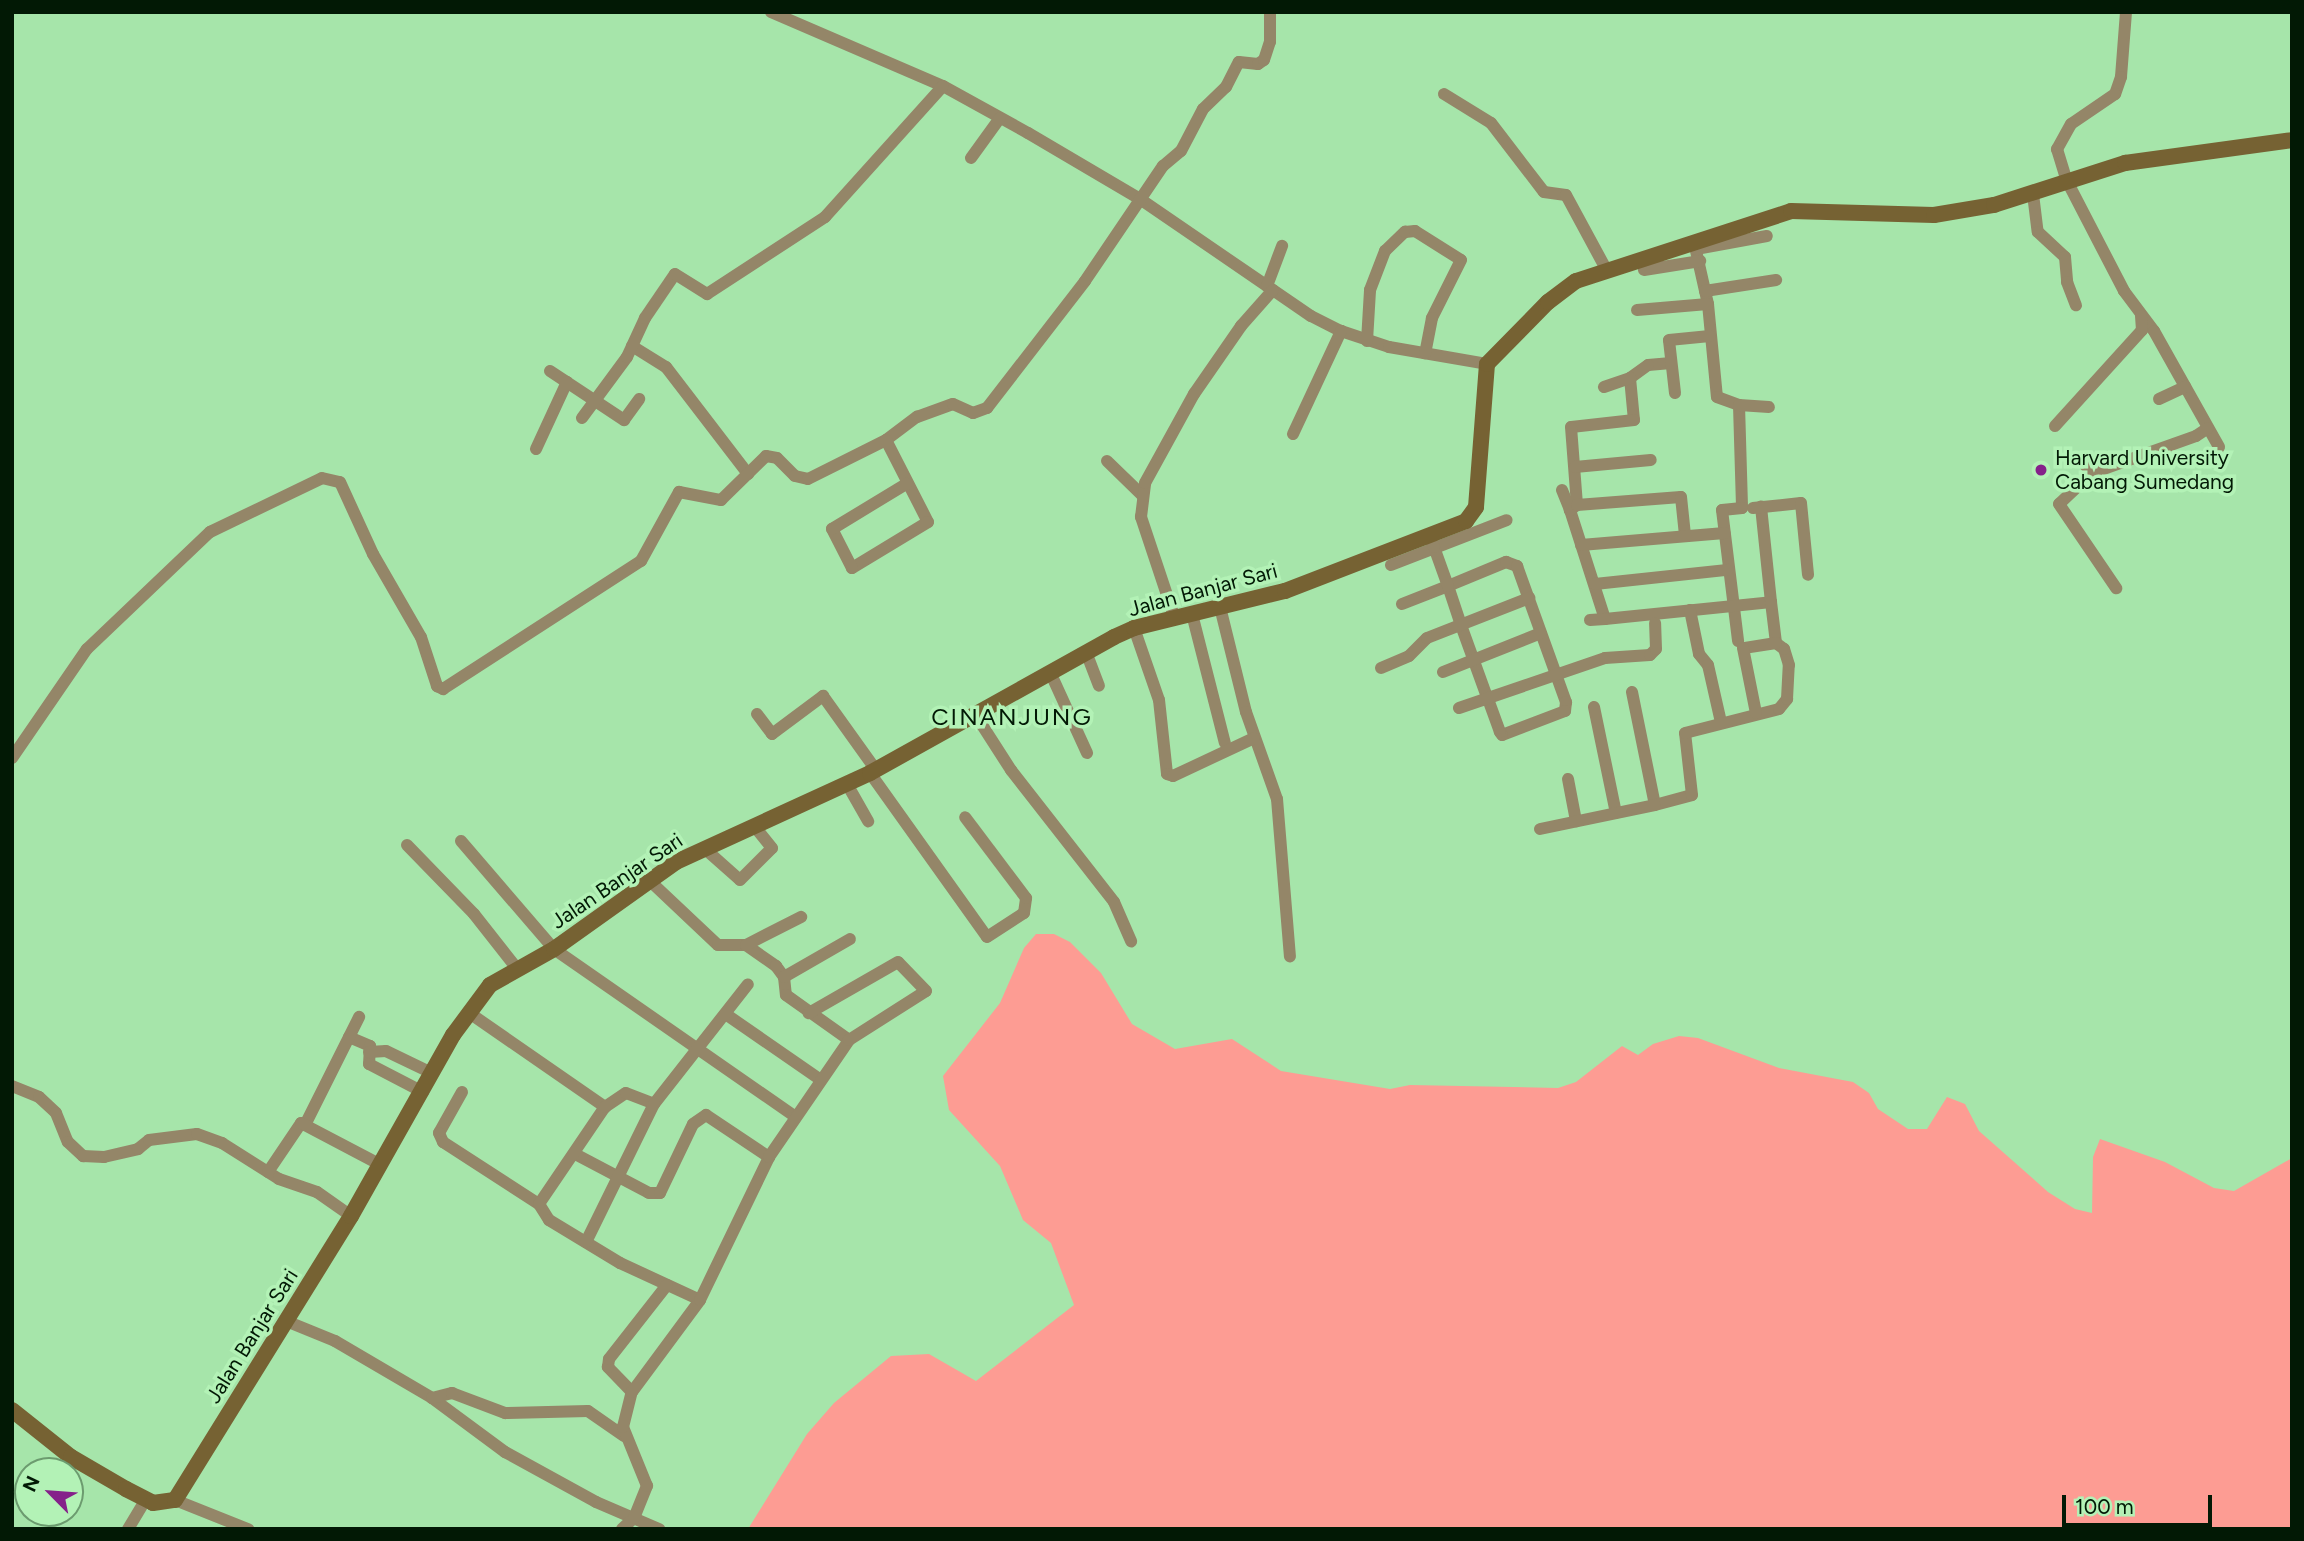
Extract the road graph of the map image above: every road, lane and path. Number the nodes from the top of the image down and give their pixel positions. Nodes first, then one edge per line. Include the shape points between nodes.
1 (771, 12) edge
2 (1270, 12) edge
3 (2126, 12) edge
4 (943, 86) junction
5 (1444, 94) dead end
6 (1000, 118) junction
7 (2292, 139) edge
8 (971, 158) dead end
9 (2067, 181) junction
10 (2032, 194) junction
11 (1140, 199) junction
12 (1767, 236) dead end
13 (1282, 246) dead end
14 (1697, 251) junction
15 (1606, 269) junction
16 (1644, 270) dead end
17 (1776, 280) dead end
18 (1270, 288) junction
19 (1705, 291) junction
20 (1708, 304) junction
21 (2076, 304) dead end
22 (1637, 310) dead end
23 (2141, 315) junction
24 (1341, 331) junction
25 (1710, 336) junction
26 (1367, 341) junction
27 (632, 346) junction
28 (1426, 353) junction
29 (1487, 363) junction
30 (1671, 363) junction
31 (550, 371) dead end
32 (1630, 378) junction
33 (566, 382) junction
34 (1604, 387) dead end
35 (2185, 387) junction
36 (1675, 393) dead end
37 (639, 398) dead end
38 (594, 399) junction
39 (2159, 399) dead end
40 (1739, 405) junction
41 (1769, 407) dead end
42 (582, 418) dead end
43 (2055, 426) dead end
44 (2207, 428) junction
45 (1293, 434) dead end
46 (886, 440) junction
47 (2219, 447) dead end
48 (536, 449) dead end
49 (2079, 458) dead end
50 (1651, 460) dead end
51 (1107, 461) dead end
52 (1575, 467) junction
53 (2092, 473) junction
54 (748, 474) junction
55 (906, 484) junction
56 (1562, 490) dead end
57 (1142, 495) junction
58 (1761, 507) junction
59 (1574, 508) junction
60 (1742, 508) junction
61 (1507, 520) dead end
62 (1724, 533) junction
63 (1685, 536) junction
64 (1432, 541) junction
65 (1581, 545) junction
66 (1391, 565) dead end
67 (1727, 570) junction
68 (1808, 575) dead end
69 (1595, 584) junction
70 (1448, 586) junction
71 (2116, 587) dead end
72 (1529, 598) junction
73 (1770, 602) junction
74 (1402, 604) dead end
75 (1731, 606) junction
76 (1220, 607) junction
77 (1690, 610) junction
78 (1192, 614) junction
79 (1175, 619) junction
80 (1590, 620) dead end
81 (1605, 620) junction
82 (1655, 623) dead end
83 (1461, 625) junction
84 (1135, 628) junction
85 (1541, 633) junction
86 (1738, 641) dead end
87 (1776, 643) junction
88 (1086, 652) junction
89 (1474, 660) junction
90 (1381, 667) dead end
91 (1050, 672) junction
92 (1443, 672) dead end
93 (1556, 673) junction
94 (1099, 685) dead end
95 (1632, 692) dead end
96 (1487, 697) junction
97 (1594, 707) dead end
98 (1459, 708) dead end
99 (1756, 713) junction
100 (757, 714) dead end
101 (975, 714) junction
102 (1721, 722) junction
103 (1254, 738) junction
104 (1225, 743) dead end
105 (1087, 754) dead end
106 (12, 758) edge
107 (873, 772) junction
108 (1568, 779) dead end
109 (846, 784) junction
110 (1655, 805) junction
111 (1616, 813) junction
112 (965, 817) dead end
113 (868, 821) dead end
114 (1576, 821) junction
115 (755, 827) junction
116 (1540, 829) dead end
117 (461, 841) dead end
118 (407, 845) dead end
119 (704, 848) junction
120 (650, 881) junction
121 (801, 917) dead end
122 (850, 939) dead end
123 (1131, 941) dead end
124 (746, 945) junction
125 (554, 949) junction
126 (1290, 956) dead end
127 (518, 970) junction
128 (784, 977) junction
129 (748, 984) dead end
130 (468, 1013) junction
131 (809, 1013) junction
132 (727, 1015) junction
133 (359, 1017) dead end
134 (349, 1037) junction
135 (849, 1040) junction
136 (697, 1051) junction
137 (369, 1052) junction
138 (432, 1073) junction
139 (821, 1080) junction
140 (12, 1086) edge
141 (462, 1091) dead end
142 (423, 1092) junction
143 (654, 1104) junction
144 (605, 1107) junction
145 (794, 1116) junction
146 (305, 1125) junction
147 (577, 1155) junction
148 (769, 1157) junction
149 (381, 1165) junction
150 (268, 1172) junction
151 (619, 1176) junction
152 (540, 1204) junction
153 (351, 1216) junction
154 (586, 1242) junction
155 (667, 1285) junction
156 (700, 1300) junction
157 (286, 1321) junction
158 (632, 1392) junction
159 (432, 1398) junction
160 (12, 1410) edge
161 (624, 1436) junction
162 (146, 1499) junction
163 (175, 1500) junction
164 (634, 1518) junction
165 (128, 1529) edge
166 (248, 1529) edge
167 (622, 1529) edge
168 (659, 1529) edge

1 - 4 street
2 - 11 street via 1270,41 1264,60 1258,64 1238,62 1226,87 1203,109 1181,151
3 - 9 street via 2121,77 2115,94 2071,124 2061,137 2057,149
4 - 6 street
4 - 27 street via 825,217 707,294 675,274
5 - 15 street via 1497,130 1544,192 1566,195
6 - 8 street
6 - 11 street
7 - 9 street via 2125,163
9 - 10 street
9 - 23 street
10 - 14 street via 1934,215 1791,211
10 - 21 street via 2038,232 2065,257 2067,282
11 - 18 street
11 - 46 street via 1085,281 987,408 973,413 953,404 917,417
12 - 14 street
13 - 18 street
14 - 15 street
14 - 16 street
14 - 19 street
15 - 29 street via 1561,290
17 - 19 street
18 - 24 street
18 - 57 street via 1194,394
19 - 20 street
20 - 22 street
20 - 25 street
23 - 35 street
23 - 43 street via 2142,330
24 - 26 street
24 - 45 street
25 - 30 street via 1669,340
25 - 40 street via 1717,397
26 - 28 street
26 - 28 street via 1370,290 1385,251 1405,232 1415,231 1461,260 1432,318
27 - 38 street
27 - 54 street via 666,367
28 - 29 street
29 - 64 street, Jalan Banjar Sari via 1476,507 1466,521
30 - 32 street via 1648,365
30 - 36 street
31 - 33 street
32 - 34 street
32 - 52 street via 1634,420 1571,427
33 - 38 street
33 - 48 street
35 - 39 street
35 - 44 street
37 - 38 street via 629,424
38 - 42 street
40 - 41 street
40 - 60 street
44 - 47 street
44 - 53 street
46 - 54 street via 808,479 795,476 777,458 766,456
46 - 55 street
49 - 53 street
50 - 52 street
51 - 57 street
52 - 59 street
53 - 71 street via 2059,504
54 - 106 street via 721,500 679,492 641,561 443,689 437,686 421,638 373,554 340,482 322,478 211,532 87,649
55 - 55 street via 832,529 852,568 928,522
56 - 59 street
57 - 79 street via 1141,517
58 - 60 street
58 - 68 street via 1801,503
58 - 73 street
59 - 63 street via 1681,497
59 - 65 street
60 - 62 street via 1722,510
61 - 64 street
62 - 63 street
62 - 67 street
63 - 65 street
64 - 66 street
64 - 70 street
64 - 76 street, Jalan Banjar Sari via 1285,591
65 - 69 street
67 - 69 street
67 - 75 street
69 - 81 street
70 - 72 street via 1512,562
70 - 74 street
70 - 83 street
72 - 83 street
72 - 85 street
73 - 75 street
73 - 87 street
75 - 77 street
75 - 86 street
76 - 78 street, Jalan Banjar Sari
76 - 103 street
77 - 81 street
77 - 102 street
78 - 79 street, Jalan Banjar Sari
78 - 104 street
79 - 84 street, Jalan Banjar Sari
80 - 81 street
82 - 93 street via 1656,649 1650,655 1618,655
83 - 89 street
83 - 90 street via 1427,638 1409,656
84 - 88 street, Jalan Banjar Sari
84 - 103 street via 1159,701 1167,774 1173,776
85 - 89 street
85 - 93 street
87 - 99 street via 1784,649 1789,665 1787,699 1779,709
87 - 99 street via 1743,649
88 - 91 street, Jalan Banjar Sari
88 - 94 street
89 - 92 street
89 - 96 street
91 - 101 street, Jalan Banjar Sari
91 - 105 street
93 - 96 street
93 - 96 street via 1565,710 1506,736 1500,732
95 - 110 street
96 - 98 street
97 - 111 street
99 - 102 street
100 - 107 street via 772,734 823,696
101 - 107 street, Jalan Banjar Sari
101 - 123 street via 1011,770 1114,902
102 - 110 street via 1685,733 1692,795
103 - 126 street via 1277,799
107 - 109 street, Jalan Banjar Sari
107 - 112 street via 987,937 1024,914 1026,898
108 - 114 street
109 - 113 street
109 - 115 street, Jalan Banjar Sari
110 - 111 street
111 - 114 street
114 - 116 street
115 - 119 street, Jalan Banjar Sari
115 - 119 street via 772,848 740,880
117 - 125 street
118 - 127 street via 474,914
119 - 120 street, Jalan Banjar Sari
120 - 124 street via 718,945
120 - 125 street, Jalan Banjar Sari
121 - 124 street
122 - 128 street
124 - 128 street
125 - 127 street, Jalan Banjar Sari
125 - 136 street
127 - 130 street, Jalan Banjar Sari via 490,985
128 - 131 street via 786,995
129 - 132 street
130 - 138 street, Jalan Banjar Sari
130 - 144 street
131 - 135 street
131 - 135 street via 898,962 903,964 926,991
132 - 136 street
132 - 139 street
133 - 134 street
134 - 137 street via 370,1046
134 - 146 street
135 - 139 street
136 - 143 street
136 - 145 street
137 - 138 street via 386,1051
137 - 142 street via 369,1064
138 - 142 street, Jalan Banjar Sari
139 - 145 street
140 - 150 street via 39,1097 56,1113 68,1142 83,1156 104,1157 138,1149 149,1140 189,1133 222,1143
141 - 152 street via 440,1138
142 - 149 street, Jalan Banjar Sari
143 - 144 street via 623,1093
143 - 151 street
144 - 147 street
145 - 148 street
146 - 149 street
146 - 150 street via 301,1123
147 - 151 street
147 - 152 street
148 - 151 street via 701,1115 664,1191 649,1193
148 - 156 street
149 - 153 street, Jalan Banjar Sari
150 - 153 street via 317,1192
151 - 154 street
152 - 154 street via 549,1220
153 - 157 street, Jalan Banjar Sari
154 - 155 street
155 - 156 street
155 - 158 street via 609,1359 608,1367
156 - 158 street
157 - 159 street via 335,1341
157 - 163 street, Jalan Banjar Sari
158 - 161 street via 626,1402
159 - 161 street via 447,1392 505,1413 588,1412
159 - 164 street via 505,1452
160 - 162 street via 71,1457
161 - 164 street via 647,1486
162 - 163 street via 163,1505
162 - 165 street
163 - 166 street
164 - 167 street
164 - 168 street

